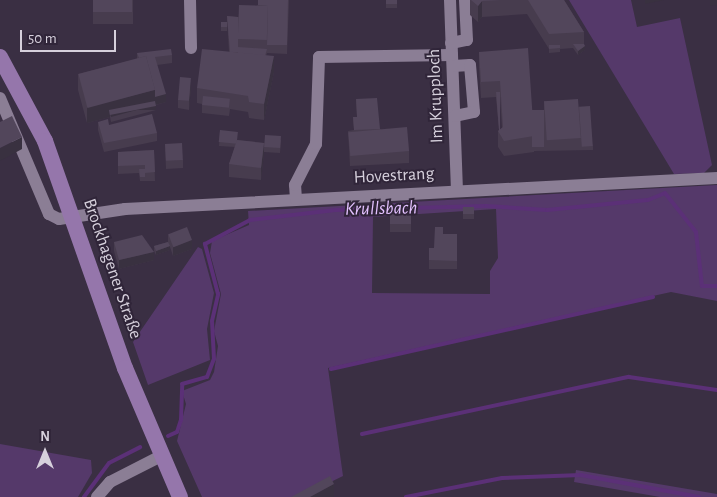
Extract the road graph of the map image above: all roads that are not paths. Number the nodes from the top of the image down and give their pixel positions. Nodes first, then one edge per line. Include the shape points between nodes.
1 (190, 0) edge
2 (450, 0) edge
3 (465, 0) edge
4 (191, 48) dead end
5 (452, 54) junction
6 (0, 57) edge
7 (0, 98) edge
8 (455, 116) junction
9 (717, 178) edge
10 (457, 191) junction
11 (296, 199) junction
12 (74, 217) junction
13 (161, 456) junction
14 (97, 497) edge
15 (180, 497) edge

1 - 4 street
2 - 5 street, Im Krupploch
3 - 5 street via 467,40
5 - 8 street, Im Krupploch
5 - 8 street via 470,64 474,112
5 - 11 street via 319,57 316,144 295,185
6 - 12 main road, Brockhagener Straße via 45,141
7 - 12 street, Hovestrang via 49,214 59,220
8 - 10 street, Im Krupploch
9 - 10 street, Hovestrang
10 - 11 street, Hovestrang
11 - 12 street, Hovestrang via 125,208
12 - 13 main road, Brockhagener Straße via 125,368
13 - 14 street via 110,482
13 - 15 main road, Brockhagener Straße

